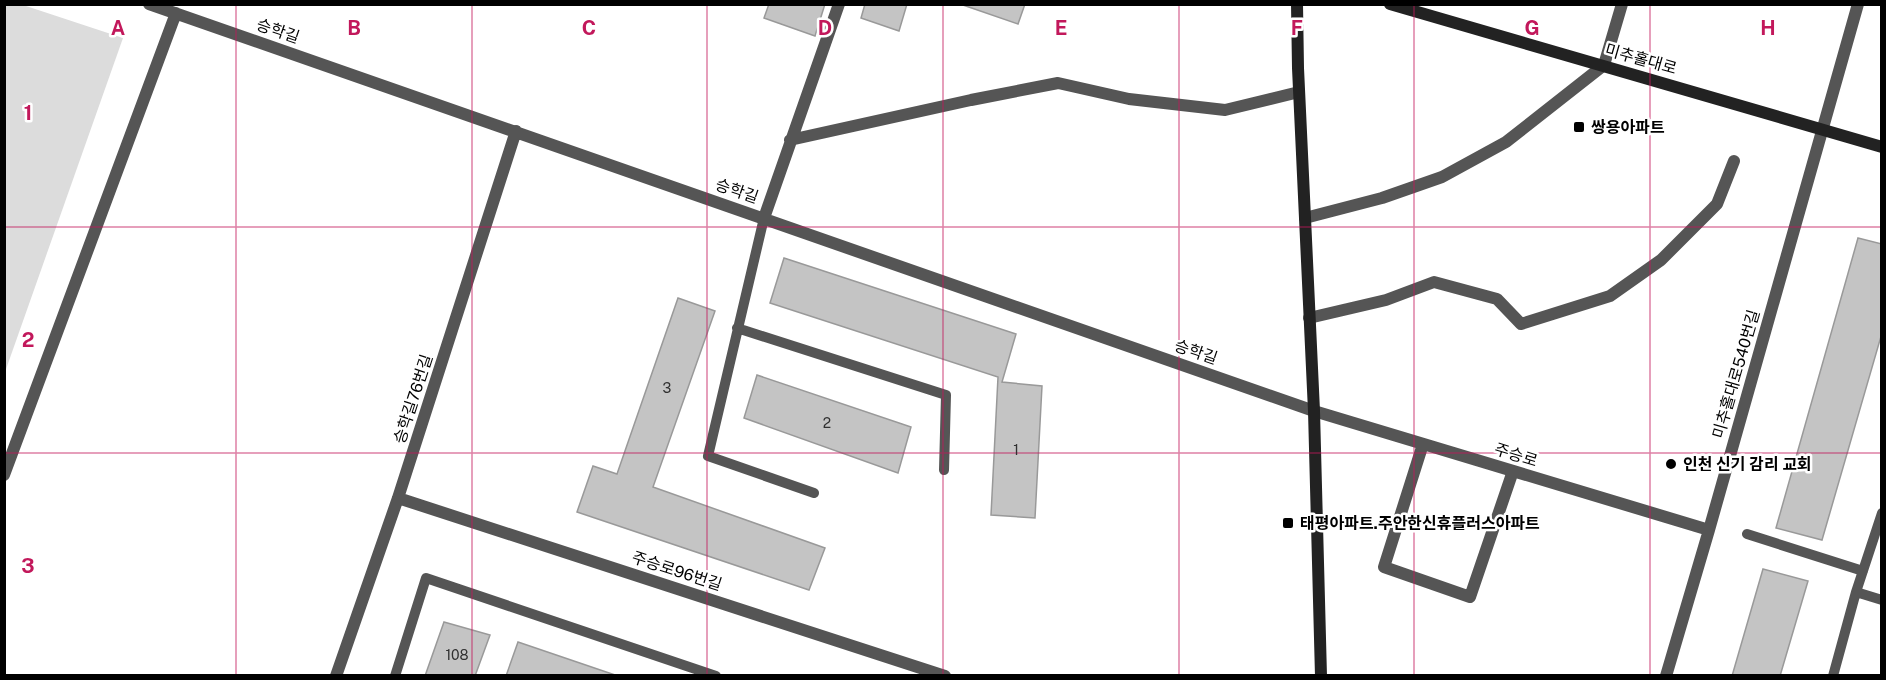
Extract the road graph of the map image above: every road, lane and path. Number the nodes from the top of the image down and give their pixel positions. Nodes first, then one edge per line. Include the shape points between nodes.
1 (149, 4) edge
2 (839, 4) edge
3 (1297, 4) edge
4 (1390, 4) edge
5 (1622, 4) edge
6 (1858, 4) edge
7 (176, 13) junction
8 (1604, 65) junction
9 (1299, 92) junction
10 (1822, 130) junction
11 (516, 131) junction
12 (790, 140) junction
13 (1881, 147) edge
14 (1734, 161) dead end
15 (764, 218) junction
16 (1305, 218) junction
17 (1309, 318) junction
18 (737, 328) junction
19 (1314, 411) junction
20 (1423, 444) junction
21 (944, 470) dead end
22 (1513, 471) junction
23 (4, 475) edge
24 (814, 493) dead end
25 (398, 498) junction
26 (1881, 513) edge
27 (1709, 530) junction
28 (1747, 534) dead end
29 (1863, 571) junction
30 (1856, 592) junction
31 (1881, 600) edge
32 (336, 675) edge
33 (395, 675) edge
34 (716, 675) edge
35 (945, 675) edge
36 (1321, 675) edge
37 (1666, 675) edge
38 (1833, 675) edge

1 - 7 street, 승학길
2 - 12 street
3 - 9 street
4 - 8 street, 미추홀대로
5 - 8 street
6 - 10 street, 미추홀대로540번길
7 - 11 street, 승학길
7 - 23 street
8 - 10 street, 미추홀대로
8 - 16 street via 1506,142 1442,177
9 - 12 street via 1225,110 1129,99 1058,83
9 - 16 street
10 - 13 street, 미추홀대로
10 - 27 street, 미추홀대로540번길
11 - 15 street, 승학길
11 - 25 street, 승학길76번길
12 - 15 street
14 - 17 street via 1717,204 1661,260 1610,296 1521,324 1497,299 1434,282 1386,300
15 - 18 lane
15 - 19 street, 승학길
16 - 17 street
17 - 19 street
18 - 21 lane via 946,395
18 - 24 lane via 708,456
19 - 20 street, 주승로
19 - 36 street
20 - 22 street, 주승로
20 - 22 street via 1384,567 1470,597
22 - 27 street, 주승로
25 - 32 street, 승학길76번길
25 - 35 street, 주승로96번길
26 - 29 lane
27 - 37 street, 미추홀대로540번길
28 - 29 lane
29 - 30 lane
30 - 31 lane
30 - 38 lane
33 - 34 lane via 426,578

